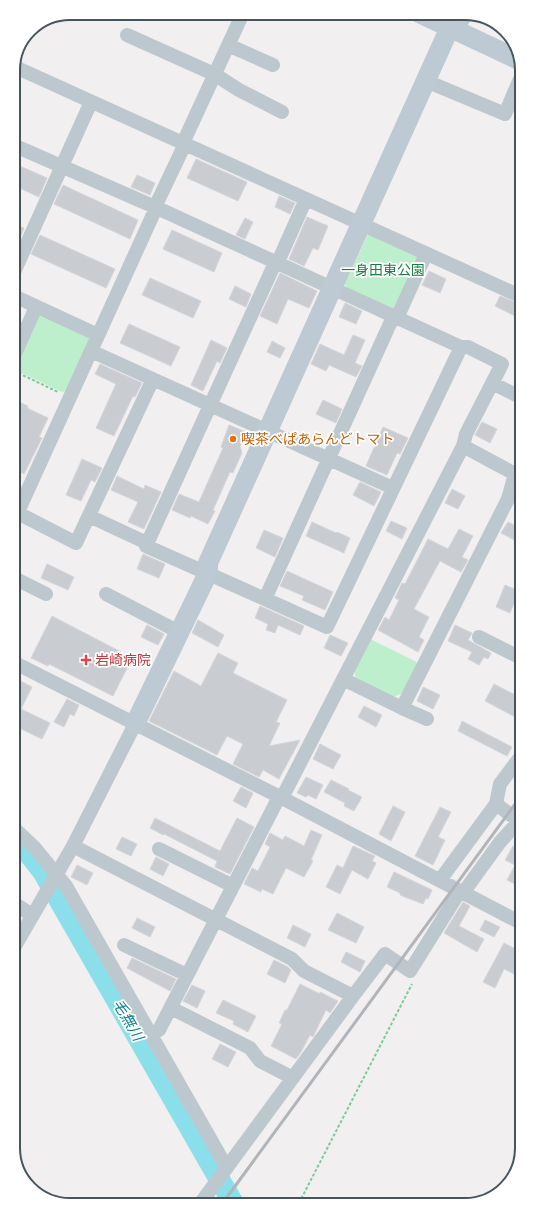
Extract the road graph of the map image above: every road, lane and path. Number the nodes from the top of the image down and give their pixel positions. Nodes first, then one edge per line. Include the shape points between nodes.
1 (236, 20) edge
2 (444, 20) edge
3 (458, 24) edge
4 (127, 35) dead end
5 (228, 46) junction
6 (513, 56) edge
7 (273, 65) dead end
8 (20, 69) edge
9 (214, 74) junction
10 (426, 81) junction
11 (515, 90) edge
12 (91, 102) junction
13 (282, 112) dead end
14 (184, 144) junction
15 (20, 148) edge
16 (62, 166) junction
17 (306, 199) junction
18 (155, 208) junction
19 (361, 224) junction
20 (426, 254) junction
21 (20, 259) edge
22 (276, 264) junction
23 (332, 289) junction
24 (515, 294) edge
25 (20, 299) edge
26 (36, 307) junction
27 (395, 318) junction
28 (98, 335) junction
29 (20, 343) edge
30 (460, 347) junction
31 (91, 351) junction
32 (20, 374) edge
33 (153, 379) junction
34 (492, 383) junction
35 (515, 394) edge
36 (70, 397) junction
37 (210, 405) junction
38 (268, 431) junction
39 (463, 446) junction
40 (329, 459) junction
41 (393, 488) junction
42 (20, 506) edge
43 (20, 515) edge
44 (89, 516) junction
45 (147, 543) junction
46 (208, 573) junction
47 (20, 581) edge
48 (46, 594) dead end
49 (106, 594) dead end
50 (265, 599) junction
51 (179, 632) junction
52 (479, 637) dead end
53 (515, 655) edge
54 (20, 666) edge
55 (343, 679) junction
56 (402, 708) junction
57 (427, 719) dead end
58 (135, 724) junction
59 (515, 764) edge
60 (280, 797) junction
61 (496, 804) junction
62 (515, 817) edge
63 (515, 826) edge
64 (20, 834) edge
65 (73, 846) junction
66 (160, 849) dead end
67 (56, 875) junction
68 (440, 880) junction
69 (233, 886) junction
70 (462, 892) junction
71 (20, 907) edge
72 (32, 915) junction
73 (216, 920) junction
74 (515, 920) edge
75 (20, 938) edge
76 (124, 945) dead end
77 (410, 971) junction
78 (187, 975) junction
79 (353, 996) junction
80 (171, 1008) junction
81 (160, 1030) dead end
82 (293, 1078) junction
83 (227, 1168) junction
84 (204, 1198) edge
85 (302, 1198) edge

1 - 5 street
2 - 3 street
3 - 6 street
3 - 10 street
4 - 9 street
5 - 7 street
5 - 9 street
8 - 12 street
9 - 13 street
9 - 14 street
10 - 11 street via 505,114
10 - 19 street
12 - 14 street
12 - 16 street
14 - 17 street
14 - 18 street
15 - 16 street
16 - 18 street
16 - 21 street
17 - 19 street
17 - 22 street
18 - 22 street
18 - 28 street
19 - 20 street
19 - 23 street
20 - 24 street
20 - 27 street
22 - 23 street
22 - 37 street
23 - 27 street
23 - 38 street
25 - 26 street
26 - 28 street
26 - 29 street
27 - 30 street
27 - 40 street
28 - 31 street
30 - 34 street via 468,347 502,364
30 - 41 street
31 - 33 street
31 - 36 street
32 - 36 path
33 - 37 street
33 - 44 street
34 - 35 street
34 - 39 street via 466,434
36 - 42 street
37 - 38 street
37 - 45 street
38 - 40 street
38 - 46 street via 208,563
39 - 55 street
39 - 56 street via 515,474 508,499
40 - 41 street
40 - 50 street
41 - 50 street via 327,627
43 - 44 street via 76,542
44 - 45 street
45 - 46 street via 146,546
46 - 50 street
46 - 51 street
47 - 48 street
49 - 51 street
51 - 58 street
52 - 53 street
54 - 58 street
55 - 56 street
55 - 60 street
56 - 57 street
58 - 60 street
58 - 65 street
59 - 61 street via 500,784
60 - 68 street
60 - 69 street
61 - 62 street
61 - 68 street
63 - 70 street
64 - 67 street
65 - 67 street
65 - 73 street
66 - 69 street
67 - 72 street
67 - 83 street via 66,886
68 - 70 street
69 - 73 street
70 - 74 street
70 - 77 street
71 - 72 street
72 - 75 street
73 - 78 street
73 - 79 street
76 - 78 street
77 - 79 street via 385,954
77 - 85 path via 415,977
78 - 80 street
79 - 82 street
80 - 81 street
80 - 82 street via 250,1048 260,1061
82 - 83 street
83 - 84 street

